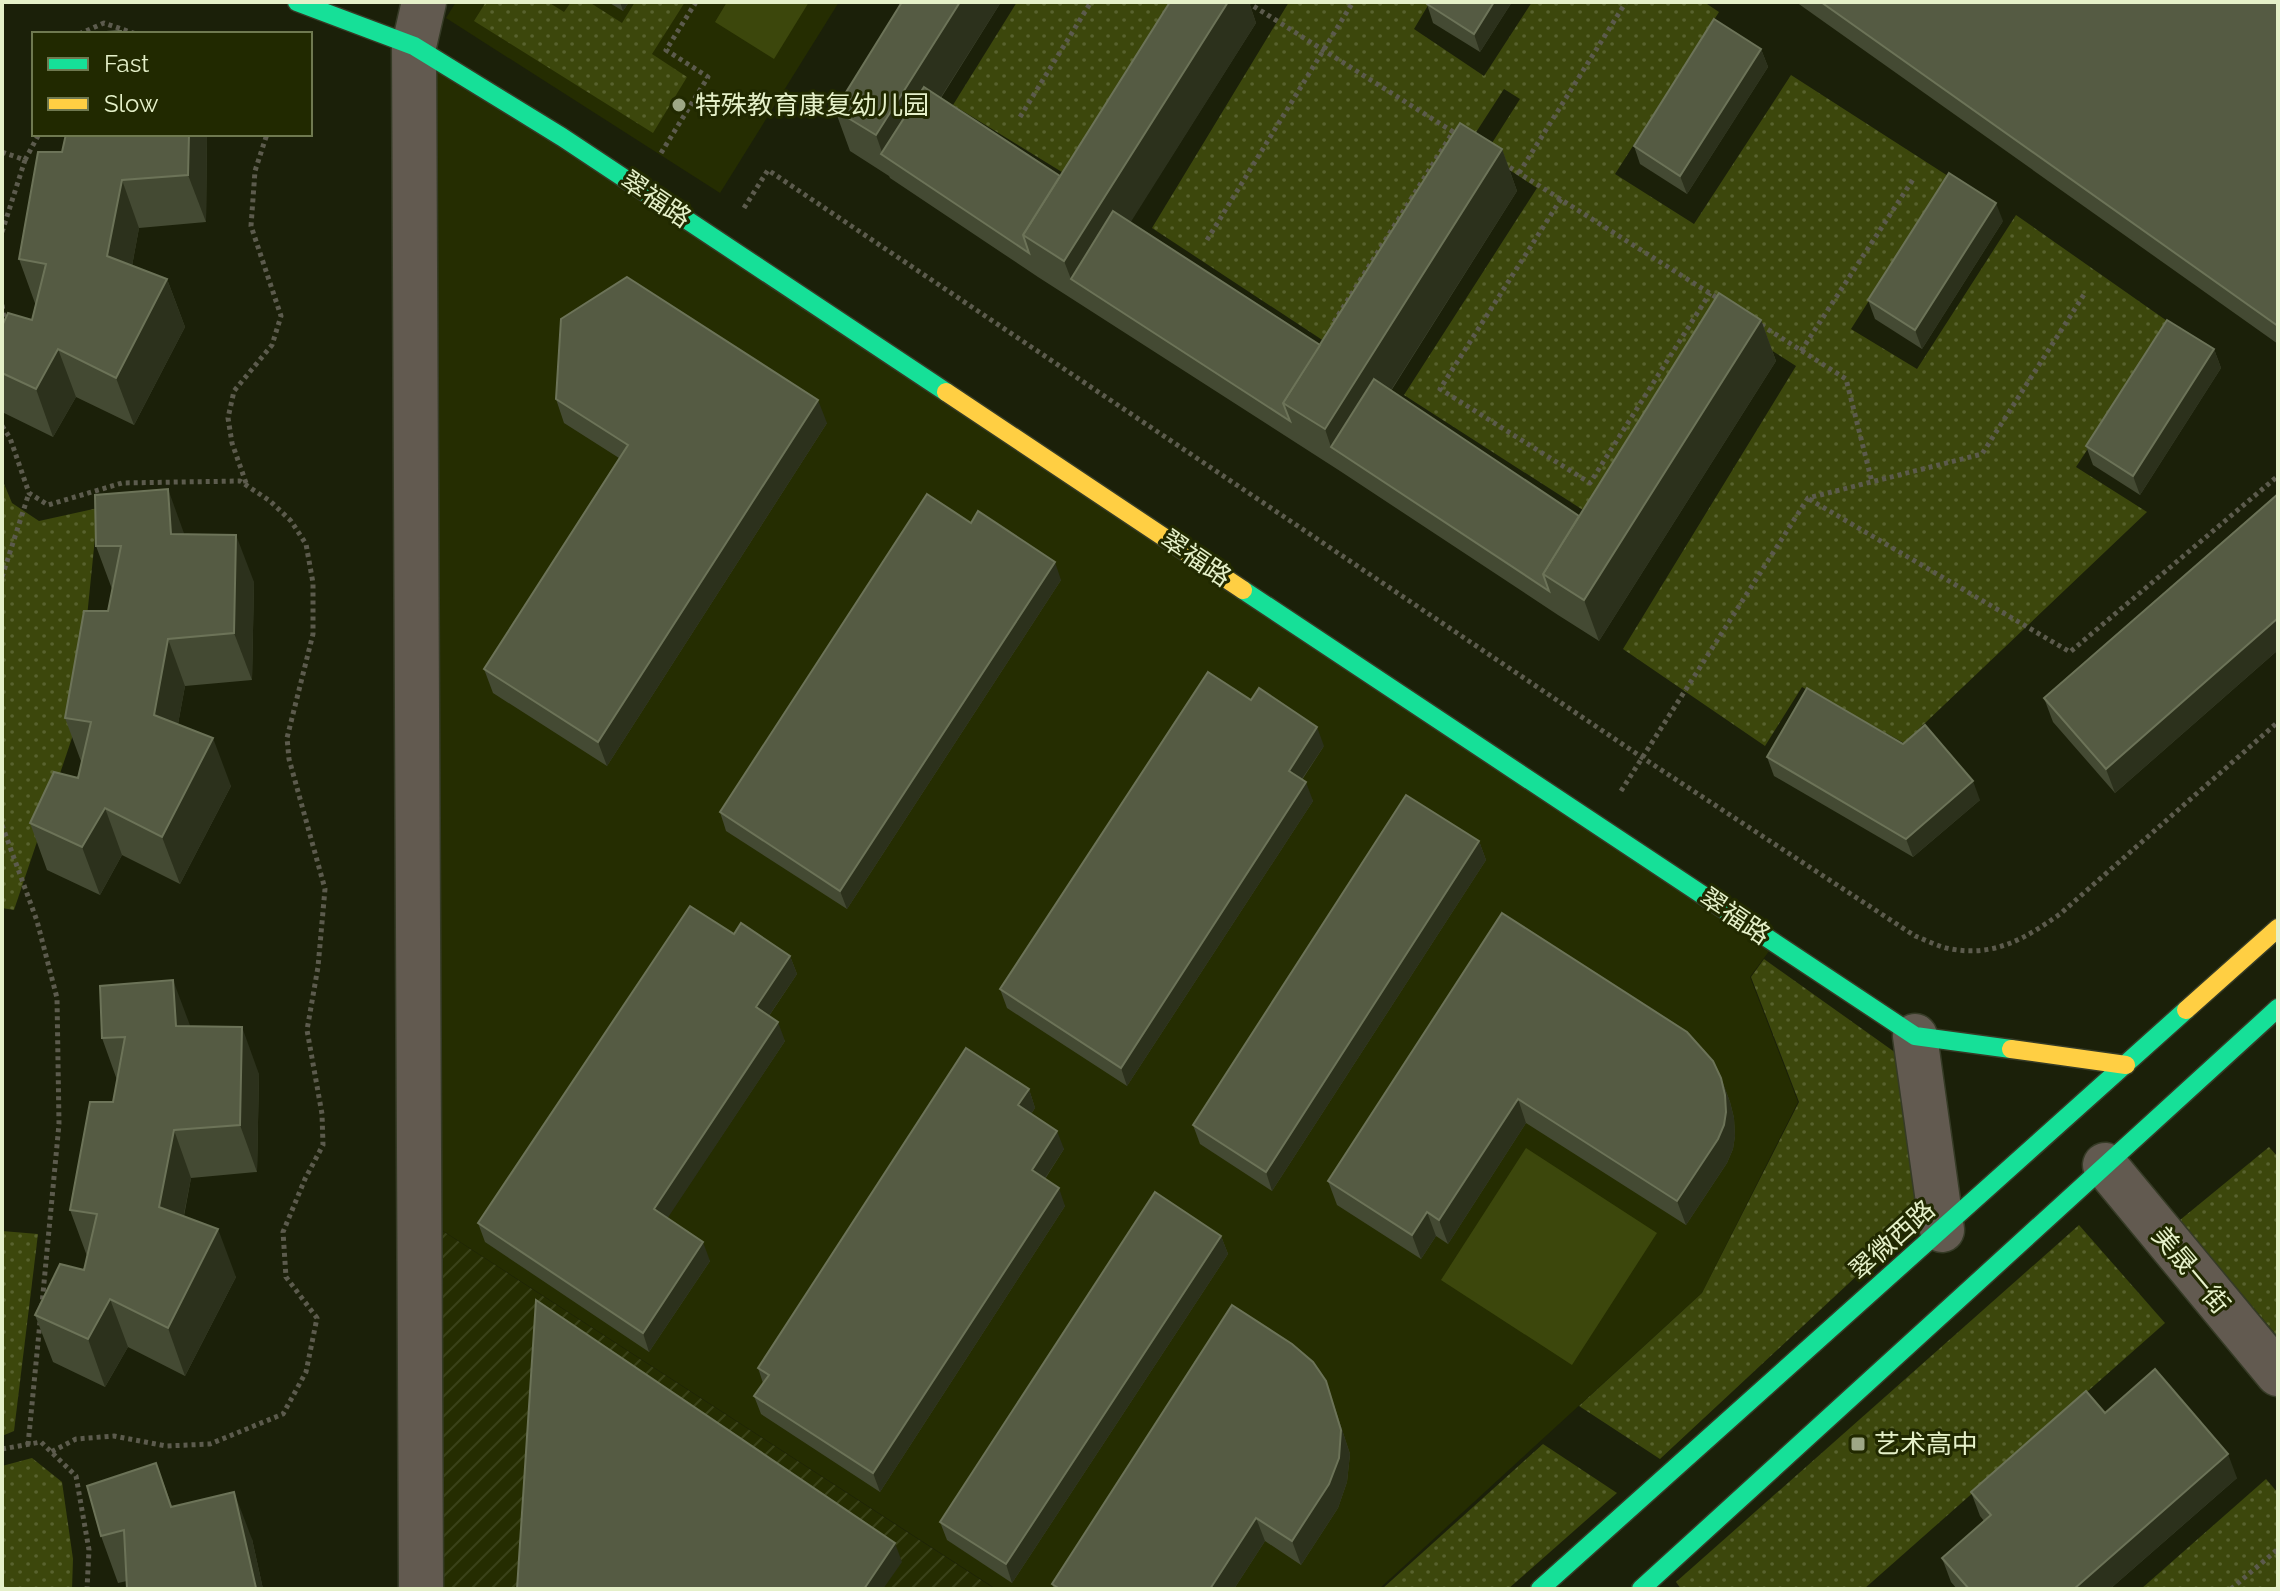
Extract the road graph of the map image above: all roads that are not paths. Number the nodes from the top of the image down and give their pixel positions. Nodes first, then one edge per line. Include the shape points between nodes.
1 (297, 2) edge
2 (424, 2) edge
3 (414, 46) junction
4 (2278, 928) edge
5 (2278, 1008) edge
6 (1915, 1036) junction
7 (2126, 1065) junction
8 (2105, 1165) junction
9 (1942, 1230) junction
10 (2278, 1374) edge
11 (421, 1589) edge
12 (1540, 1589) edge
13 (1641, 1589) edge

1 - 3 street, 翠福路
2 - 3 street
3 - 6 street, 翠福路 via 562,137
3 - 11 street
4 - 7 street, 翠微西路
5 - 8 street
6 - 7 street
6 - 9 street
7 - 9 street, 翠微西路
8 - 10 street, 美晟一街
8 - 13 street
9 - 12 street, 翠微西路

